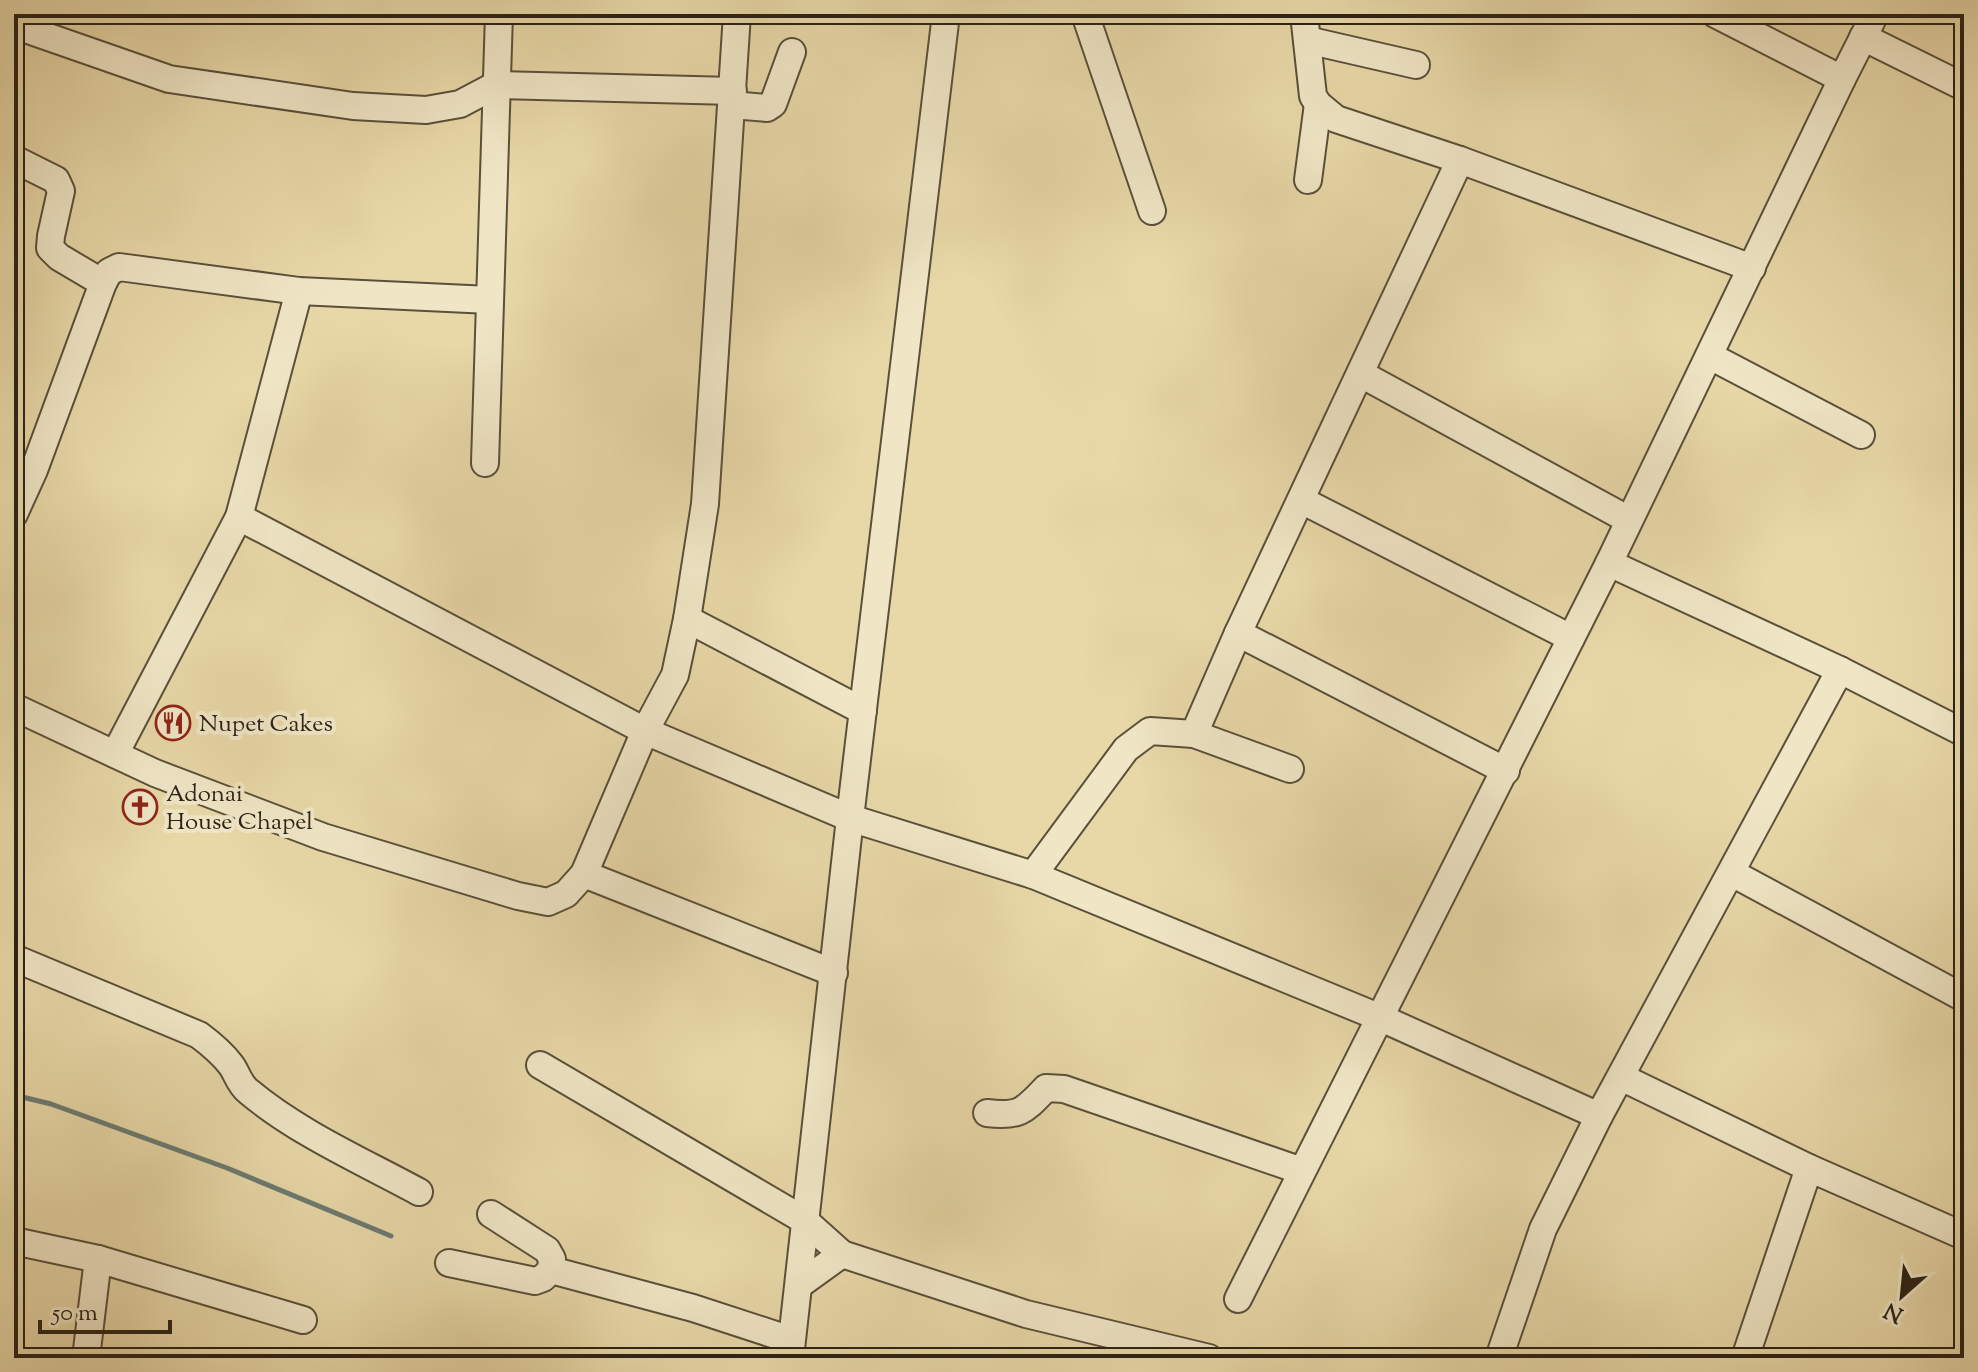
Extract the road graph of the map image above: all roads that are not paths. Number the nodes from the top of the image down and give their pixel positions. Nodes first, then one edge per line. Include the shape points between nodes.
1 (499, 14) edge
2 (737, 14) edge
3 (946, 14) edge
4 (1085, 14) edge
5 (1715, 14) edge
6 (14, 25) edge
7 (1869, 25) edge
8 (1306, 27) edge
9 (792, 52) dead end
10 (1416, 65) dead end
11 (1842, 79) junction
12 (496, 85) junction
13 (1964, 87) edge
14 (732, 98) junction
15 (1318, 104) junction
16 (14, 159) edge
17 (1460, 160) junction
18 (1308, 180) dead end
19 (1152, 211) dead end
20 (1752, 268) junction
21 (103, 283) junction
22 (299, 291) junction
23 (490, 300) junction
24 (1710, 356) junction
25 (1361, 374) junction
26 (1861, 435) dead end
27 (485, 463) dead end
28 (24, 465) edge
29 (1303, 501) junction
30 (14, 514) edge
31 (239, 517) junction
32 (1629, 520) junction
33 (1609, 563) junction
34 (687, 619) junction
35 (1238, 633) junction
36 (1571, 638) junction
37 (1840, 670) junction
38 (14, 707) edge
39 (863, 711) junction
40 (645, 731) junction
41 (1964, 733) edge
42 (1194, 734) junction
43 (115, 754) junction
44 (1290, 769) dead end
45 (1506, 771) junction
46 (850, 818) junction
47 (1732, 873) junction
48 (584, 874) junction
49 (1033, 875) junction
50 (14, 958) edge
51 (834, 973) junction
52 (1964, 998) edge
53 (1381, 1018) junction
54 (540, 1065) dead end
55 (1621, 1077) junction
56 (987, 1113) dead end
57 (1599, 1116) junction
58 (1809, 1168) junction
59 (1302, 1171) junction
60 (419, 1192) dead end
61 (491, 1214) dead end
62 (804, 1220) junction
63 (1964, 1236) edge
64 (14, 1241) edge
65 (842, 1254) junction
66 (98, 1259) junction
67 (449, 1263) dead end
68 (551, 1270) junction
69 (799, 1285) junction
70 (1238, 1299) dead end
71 (303, 1320) dead end
72 (790, 1349) edge
73 (86, 1358) edge
74 (1209, 1358) edge
75 (1499, 1358) edge
76 (1745, 1358) edge

1 - 12 street
2 - 14 street
3 - 39 street
4 - 19 street
5 - 11 street
6 - 12 street via 169,79 353,106 426,110 460,104
7 - 11 street
7 - 13 street
8 - 10 street
8 - 15 street
9 - 14 street via 773,104 767,108
11 - 20 street
12 - 14 street
12 - 23 street
14 - 34 street via 705,504
15 - 17 street via 1336,119
15 - 18 street
16 - 21 street via 60,185 50,248
17 - 20 street
17 - 25 street
20 - 24 street
21 - 22 street via 119,267
21 - 28 street
22 - 23 street
22 - 31 street
23 - 27 street
24 - 26 street
24 - 32 street
25 - 29 street
25 - 32 street
28 - 30 street
29 - 35 street
29 - 36 street
31 - 40 street
31 - 43 street
32 - 33 street
33 - 36 street
33 - 37 street
34 - 39 street
34 - 40 street via 675,675
35 - 42 street
35 - 45 street
36 - 45 street
37 - 41 street
37 - 47 street
38 - 43 street
39 - 46 street
40 - 46 street
40 - 48 street
42 - 44 street
42 - 49 street via 1150,731 1126,749
43 - 48 street via 323,837 518,896 548,902 566,894
45 - 53 street
46 - 49 street
46 - 51 street
47 - 52 street
47 - 55 street
48 - 51 street
49 - 53 street
50 - 60 street via 199,1035 215,1046 252,1094
51 - 62 street
53 - 57 street
53 - 59 street
54 - 62 street
55 - 57 street
55 - 58 street
56 - 59 street via 1010,1116 1025,1110 1046,1088 1064,1089
57 - 75 street via 1543,1229
58 - 63 street
58 - 76 street
59 - 70 street
61 - 68 street via 547,1250
62 - 65 street
62 - 69 street
64 - 66 street
65 - 69 street
65 - 74 street via 1026,1314
66 - 71 street
66 - 73 street
67 - 68 street via 535,1281
68 - 72 street via 693,1308
69 - 72 street

